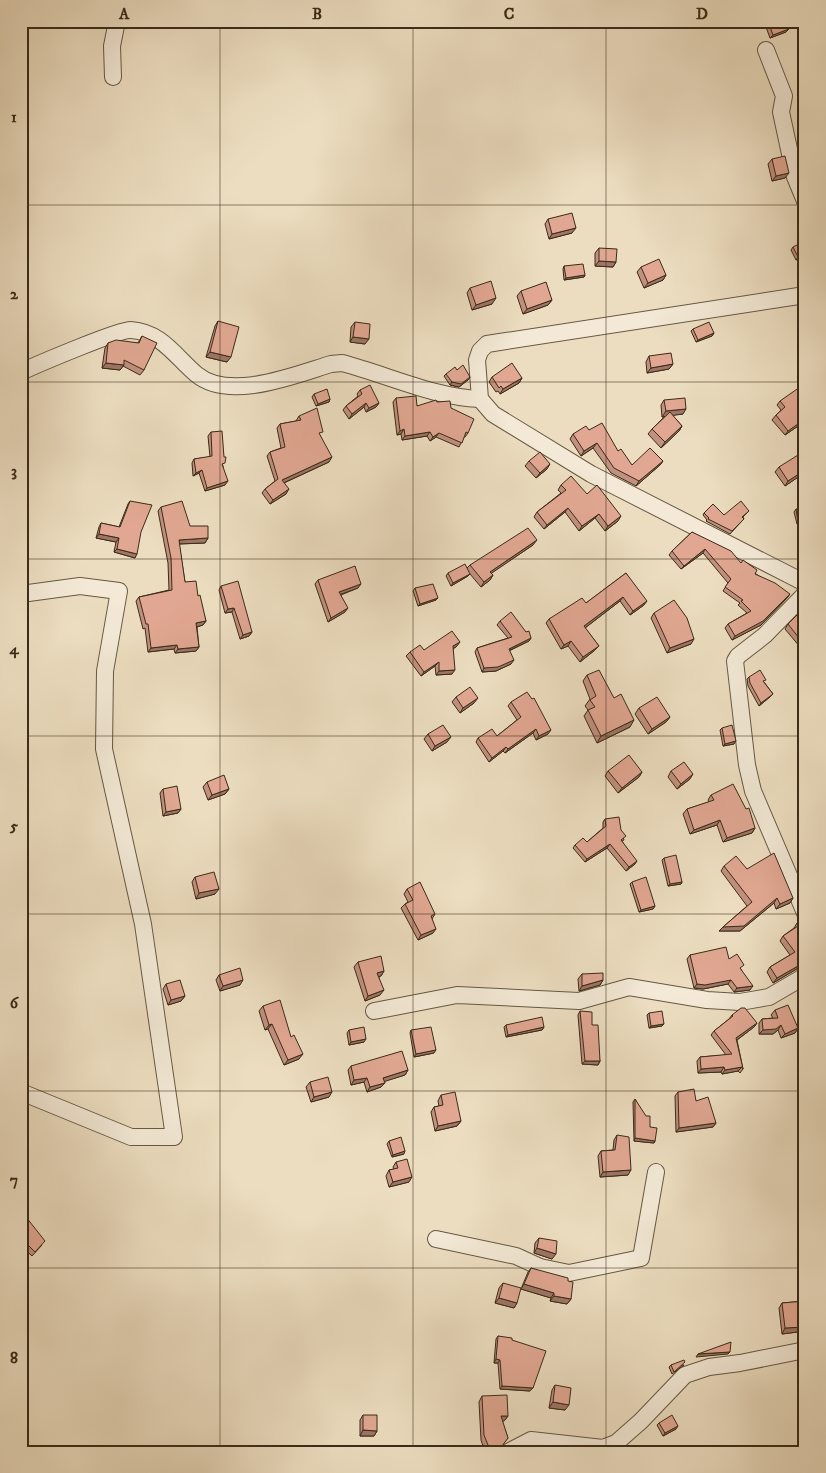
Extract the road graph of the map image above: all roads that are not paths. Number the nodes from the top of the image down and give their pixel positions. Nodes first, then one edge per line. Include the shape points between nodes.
1 (117, 21) edge
2 (766, 50) dead end
3 (113, 77) dead end
4 (805, 201) edge
5 (805, 294) edge
6 (21, 372) edge
7 (480, 399) junction
8 (805, 584) edge
9 (21, 594) edge
10 (805, 594) edge
11 (805, 913) edge
12 (805, 976) edge
13 (374, 1011) dead end
14 (21, 1092) edge
15 (656, 1172) dead end
16 (436, 1239) dead end
17 (805, 1350) edge
18 (508, 1452) edge

1 - 3 street via 112,46
2 - 4 street via 784,96 781,112 795,177
5 - 7 street via 487,344 477,360
6 - 7 street via 129,330 152,334 196,374 212,383 256,385 342,363 436,392
7 - 8 street via 493,414 592,474
9 - 14 street via 80,586 119,591 105,672 104,749 143,924 174,1137 131,1137
10 - 11 street via 735,661 753,790
12 - 13 street via 769,997 740,1002 629,987 579,1001 457,995
15 - 16 street via 641,1258 569,1273 540,1267 516,1256
17 - 18 street via 740,1364 708,1367 685,1375 616,1443 603,1448 531,1440

